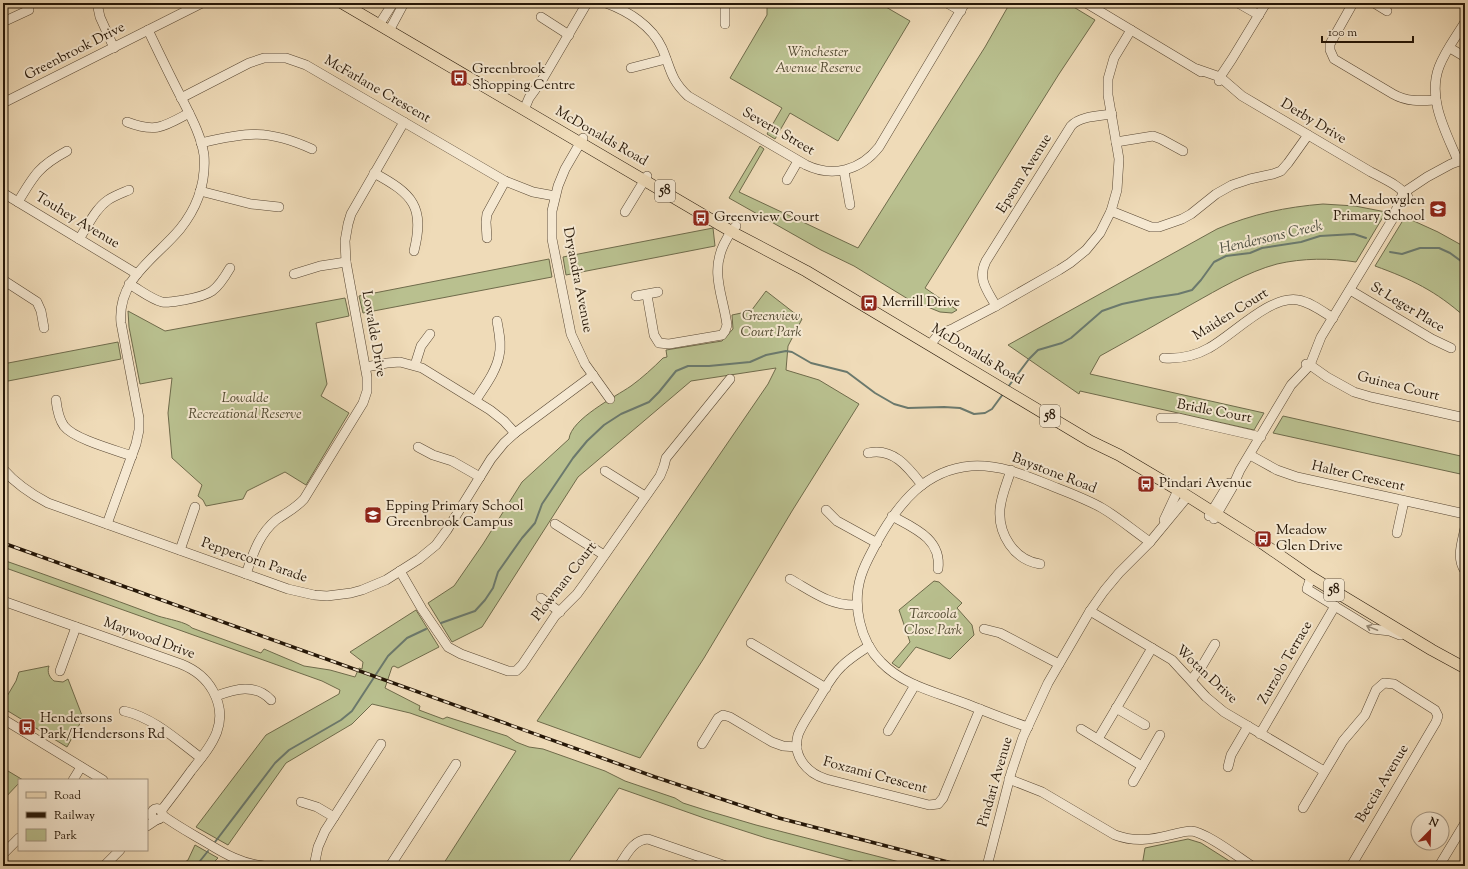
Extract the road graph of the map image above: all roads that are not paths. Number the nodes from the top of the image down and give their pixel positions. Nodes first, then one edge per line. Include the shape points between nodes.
1 (97, 3) edge
2 (202, 3) edge
3 (342, 3) edge
4 (352, 3) edge
5 (393, 3) edge
6 (404, 3) edge
7 (587, 3) edge
8 (725, 3) edge
9 (947, 3) edge
10 (966, 3) edge
11 (1086, 3) edge
12 (1238, 3) edge
13 (1266, 3) edge
14 (1353, 3) edge
15 (1374, 3) edge
16 (608, 4) edge
17 (29, 10) dead end
18 (961, 11) junction
19 (1387, 11) dead end
20 (1259, 15) junction
21 (541, 17) dead end
22 (3, 22) edge
23 (1465, 22) edge
24 (725, 24) dead end
25 (386, 25) junction
26 (148, 30) junction
27 (1131, 30) junction
28 (569, 35) junction
29 (114, 48) junction
30 (1450, 48) junction
31 (1465, 57) edge
32 (666, 60) junction
33 (632, 68) dead end
34 (1221, 79) junction
35 (181, 98) junction
36 (1436, 100) junction
37 (3, 103) edge
38 (526, 107) junction
39 (189, 113) junction
40 (1112, 114) junction
41 (127, 122) dead end
42 (404, 122) junction
43 (1306, 134) junction
44 (581, 140) junction
45 (1116, 142) junction
46 (201, 143) junction
47 (312, 149) dead end
48 (67, 151) dead end
49 (1183, 151) dead end
50 (1461, 160) edge
51 (798, 161) junction
52 (844, 171) junction
53 (374, 173) junction
54 (645, 177) junction
55 (787, 180) dead end
56 (505, 181) junction
57 (129, 190) dead end
58 (200, 191) junction
59 (3, 193) edge
60 (1404, 195) junction
61 (555, 196) junction
62 (18, 202) junction
63 (850, 205) dead end
64 (279, 207) dead end
65 (1111, 211) junction
66 (625, 212) dead end
67 (734, 230) junction
68 (487, 238) dead end
69 (79, 239) junction
70 (414, 251) dead end
71 (346, 262) junction
72 (230, 268) dead end
73 (137, 274) junction
74 (294, 274) dead end
75 (3, 280) edge
76 (129, 284) junction
77 (1350, 290) junction
78 (658, 292) dead end
79 (647, 295) junction
80 (636, 296) dead end
81 (996, 306) junction
82 (1333, 318) junction
83 (498, 321) dead end
84 (44, 328) dead end
85 (430, 334) dead end
86 (933, 347) junction
87 (1451, 348) dead end
88 (1164, 358) dead end
89 (415, 365) junction
90 (1308, 366) junction
91 (366, 367) junction
92 (593, 375) junction
93 (730, 379) dead end
94 (610, 399) dead end
95 (56, 400) dead end
96 (476, 400) junction
97 (1161, 418) dead end
98 (1465, 418) edge
99 (514, 433) junction
100 (1260, 437) junction
101 (418, 447) dead end
102 (868, 453) dead end
103 (1250, 455) junction
104 (132, 456) junction
105 (3, 469) edge
106 (1011, 470) junction
107 (605, 471) dead end
108 (480, 477) junction
109 (922, 484) junction
110 (1181, 495) junction
111 (646, 496) junction
112 (1404, 501) junction
113 (195, 507) dead end
114 (826, 510) dead end
115 (1465, 514) edge
116 (1213, 515) junction
117 (892, 516) junction
118 (107, 524) junction
119 (555, 524) dead end
120 (1465, 528) edge
121 (1397, 534) dead end
122 (1150, 542) junction
123 (877, 543) junction
124 (180, 550) junction
125 (604, 556) junction
126 (1040, 564) dead end
127 (938, 569) dead end
128 (400, 571) junction
129 (1465, 571) edge
130 (246, 574) junction
131 (1311, 577) junction
132 (790, 579) dead end
133 (541, 598) dead end
134 (4, 603) edge
135 (857, 605) junction
136 (1335, 606) junction
137 (1090, 611) junction
138 (560, 612) junction
139 (76, 627) junction
140 (984, 629) dead end
141 (752, 643) dead end
142 (1215, 644) dead end
143 (869, 646) junction
144 (1427, 647) junction
145 (1152, 648) junction
146 (1059, 664) junction
147 (1465, 668) edge
148 (60, 671) dead end
149 (1465, 673) edge
150 (1191, 680) junction
151 (915, 685) junction
152 (826, 688) junction
153 (216, 696) junction
154 (270, 700) dead end
155 (1116, 708) junction
156 (980, 709) junction
157 (124, 711) dead end
158 (3, 719) edge
159 (1145, 725) dead end
160 (1248, 726) junction
161 (1028, 727) junction
162 (1081, 729) dead end
163 (888, 731) dead end
164 (1260, 734) junction
165 (1160, 735) dead end
166 (1098, 739) junction
167 (381, 744) dead end
168 (702, 744) dead end
169 (797, 747) junction
170 (201, 758) junction
171 (456, 764) dead end
172 (1142, 766) junction
173 (81, 767) junction
174 (1228, 767) dead end
175 (1324, 771) junction
176 (1010, 776) junction
177 (74, 779) edge
178 (101, 779) edge
179 (1132, 782) dead end
180 (301, 802) dead end
181 (148, 805) edge
182 (1303, 808) dead end
183 (155, 815) edge
184 (334, 817) junction
185 (1465, 823) edge
186 (148, 825) edge
187 (18, 839) edge
188 (119, 851) edge
189 (3, 854) edge
190 (248, 865) edge
191 (987, 865) edge
192 (104, 866) edge
193 (264, 866) edge
194 (282, 866) edge
195 (313, 866) edge
196 (390, 866) edge
197 (619, 866) edge
198 (726, 866) edge
199 (1252, 866) edge
200 (1351, 866) edge
201 (1439, 866) edge

1 - 29 street via 100,17
2 - 26 street, Greenbrook Drive
3 - 25 main road, McDonalds Road / 58
4 - 25 main road, McDonalds Road / 58
5 - 25 street
6 - 25 street
7 - 28 street
8 - 24 street
9 - 18 street
10 - 18 street, Severn Street
11 - 27 street, Derby Drive
12 - 20 street
13 - 20 street
14 - 36 street via 1330,44 1334,59 1397,97 1415,101
15 - 19 street
16 - 32 street, Severn Street via 650,30
17 - 22 street
18 - 52 street, Severn Street via 879,147 864,163
20 - 34 street
21 - 28 street
23 - 30 street
25 - 38 main road, McDonalds Road / 58
26 - 29 street, Greenbrook Drive
26 - 35 street
27 - 34 street, Derby Drive via 1197,69
27 - 40 street via 1114,58 1109,73
28 - 38 street
29 - 37 street, Greenbrook Drive
30 - 31 street
30 - 36 street via 1438,71 1435,83
32 - 33 street
32 - 51 street, Severn Street via 674,80 688,96
34 - 43 street, Derby Drive via 1242,96
35 - 39 street
35 - 42 street, McFarlane Crescent via 249,63 278,57 306,65
36 - 50 street
38 - 44 main road, McDonalds Road / 58
39 - 41 street via 157,128 145,128
39 - 46 street
40 - 45 street
40 - 81 street, Epsom Avenue via 1083,119 1071,126 977,274
42 - 53 street, Lowalde Drive
42 - 56 street, McFarlane Crescent
43 - 60 street, Derby Drive via 1371,172
43 - 65 street via 1301,146 1277,173 1232,185 1187,216 1163,226 1151,227
44 - 54 main road, McDonalds Road / 58
44 - 61 street, Dryandra Avenue via 565,169
45 - 49 street via 1153,136
45 - 65 street via 1119,178
46 - 47 street via 234,136 261,134
46 - 58 street via 204,164
48 - 62 street via 42,166
50 - 60 street via 1437,171 1421,187
51 - 52 street, Severn Street via 821,170
51 - 55 street
52 - 63 street
53 - 70 street via 402,190 412,202 418,222
53 - 71 street, Lowalde Drive via 354,206 348,224 345,241
54 - 66 street
54 - 67 main road, McDonalds Road / 58
56 - 61 street, McFarlane Crescent via 528,190
56 - 68 street via 487,214
57 - 69 street via 109,199 94,214
58 - 64 street via 251,204
58 - 73 street via 182,226
59 - 62 street, Touhey Avenue
60 - 77 street via 1401,211 1392,220
61 - 92 street, Dryandra Avenue via 552,239 566,310 580,356
62 - 69 street, Touhey Avenue
65 - 81 street via 1100,233 1079,257
67 - 79 street via 718,258 717,271 727,325 722,335 668,344 659,343 654,335
67 - 86 main road, McDonalds Road / 58
69 - 73 street, Touhey Avenue
71 - 74 street
71 - 91 street, Lowalde Drive
72 - 76 street via 212,292 201,297 176,301 158,300
73 - 76 street
75 - 84 street via 37,302
76 - 104 street via 124,298 121,323 139,418 138,437
77 - 82 street
77 - 87 street, St Leger Place via 1432,340
78 - 79 street
79 - 80 street
81 - 86 street via 938,335
82 - 88 street, Maiden Court via 1303,301 1284,300 1273,304 1209,348 1187,356
82 - 90 street via 1311,348
83 - 96 street via 499,357
85 - 89 street
86 - 110 main road, McDonalds Road / 58 via 1090,441 1118,455
89 - 91 street via 393,362
89 - 96 street
90 - 98 street, Guinea Court via 1347,389 1371,397
90 - 100 street via 1297,371 1292,385
91 - 130 street, Lowalde Drive via 368,384 363,403 304,499 271,524 262,535
92 - 94 street, Dryandra Avenue
92 - 99 street, Peppercorn Parade
93 - 111 street, Plowman Court via 666,458 662,471
95 - 104 street via 59,417 68,431
96 - 99 street via 496,414
97 - 100 street, Bridle Court via 1178,418
99 - 108 street, Peppercorn Parade via 498,450
100 - 103 street
101 - 108 street via 452,461
102 - 109 street via 884,452 893,456 905,464
103 - 112 street, Halter Crescent via 1277,470 1298,477
103 - 116 street via 1230,481
104 - 118 street
105 - 118 street, Peppercorn Parade via 39,498
106 - 109 street, Baystone Road via 991,466 970,466 950,471
106 - 122 street, Baystone Road via 1094,504
106 - 126 street via 1000,510 1003,532 1009,545 1019,555
107 - 111 street
108 - 128 street, Peppercorn Parade via 441,538 428,552
109 - 117 street, Baystone Road
110 - 116 main road, McDonalds Road / 58
110 - 122 street, Pindari Avenue
111 - 125 street, Plowman Court
112 - 115 street, Halter Crescent
112 - 121 street
113 - 124 street
114 - 123 street via 837,521
116 - 131 main road, McDonalds Road / 58 via 1262,543
117 - 123 street, Baystone Road
117 - 127 street via 922,533 931,542 939,557
118 - 124 street, Peppercorn Parade
119 - 125 street
120 - 129 street via 1460,557
122 - 137 street, Pindari Avenue via 1115,577
123 - 135 street, Baystone Road via 860,578
124 - 130 street, Peppercorn Parade
125 - 138 street, Plowman Court via 577,594
128 - 130 street, Peppercorn Parade via 362,590 327,596 298,592
128 - 138 street, Plowman Court via 448,647 508,671 520,667
131 - 136 street, McDonalds Road via 1307,589
131 - 144 main road, McDonalds Road / 58
132 - 135 street via 829,601
133 - 138 street
134 - 139 street, Maywood Drive
135 - 143 street, Baystone Road
144 -> 136 street, McDonalds Road via 1390,631 1372,629
136 - 164 street, Zurzolo Terrace
137 - 145 street, Wotan Drive
137 - 146 street, Pindari Avenue
139 - 148 street
139 - 153 street, Maywood Drive via 191,668 206,680
140 - 146 street via 1000,633
141 - 152 street
142 - 150 street
143 - 151 street, Baystone Road via 893,673
143 - 152 street via 842,666
144 - 147 main road, McDonalds Road / 58
144 - 149 main road, McDonalds Road / 58
145 - 150 street, Wotan Drive via 1172,660
145 - 155 street
146 - 161 street, Pindari Avenue
150 - 160 street, Wotan Drive via 1218,708
151 - 156 street, Baystone Road
151 - 163 street
152 - 169 street via 802,728
153 - 154 street via 234,689 248,688 262,693
153 - 170 street, Maywood Drive via 219,725 213,743
155 - 159 street
155 - 166 street
156 - 161 street, Baystone Road
156 - 169 street, Foxzami Crescent via 943,798 935,805 819,777 804,767
157 - 170 street via 157,725
158 - 173 street
160 - 164 street, Wotan Drive
160 - 174 street via 1231,755
161 - 176 street, Pindari Avenue
162 - 166 street
164 - 175 street, Wotan Drive
165 - 172 street
166 - 172 street
167 - 184 street
168 - 169 street via 718,718 723,715 772,742
170 - 183 street, Maywood Drive
171 - 196 street
172 - 179 street
173 - 177 street
173 - 178 street
175 - 182 street
175 - 200 street, Beccia Avenue via 1347,735 1363,718 1376,690 1384,683 1394,684 1434,708 1438,716 1436,722
176 - 191 street, Pindari Avenue
176 - 199 street via 1027,781 1098,827 1115,835 1126,839 1147,840 1195,832
180 - 184 street via 317,807
181 - 183 street
183 - 186 street, Maywood Drive
183 - 190 street
184 - 195 street via 322,838
185 - 201 street
187 - 189 street
188 - 192 street
190 - 193 street
194 - 195 street
197 - 198 street via 634,844 648,839

